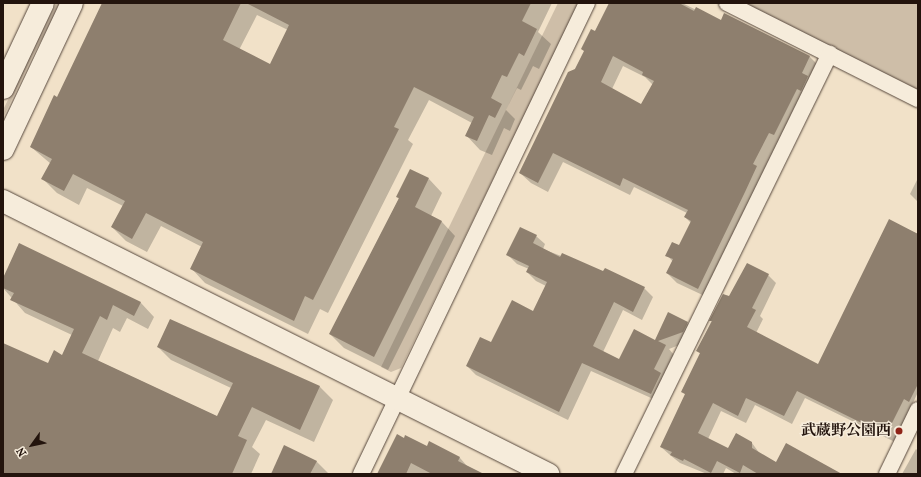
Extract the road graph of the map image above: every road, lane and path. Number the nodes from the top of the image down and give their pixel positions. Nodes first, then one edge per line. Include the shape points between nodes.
1 (43, 3) edge
2 (72, 3) edge
3 (586, 3) edge
4 (727, 3) edge
5 (830, 54) junction
6 (3, 88) edge
7 (918, 98) edge
8 (3, 149) edge
9 (3, 201) edge
10 (398, 399) junction
11 (918, 410) edge
12 (361, 474) edge
13 (548, 474) edge
14 (624, 474) edge
15 (887, 474) edge

1 - 6 street
2 - 8 street
3 - 10 street via 404,380
4 - 5 street
5 - 7 street
5 - 14 street
9 - 10 street
10 - 12 street
10 - 13 street
11 - 15 street

